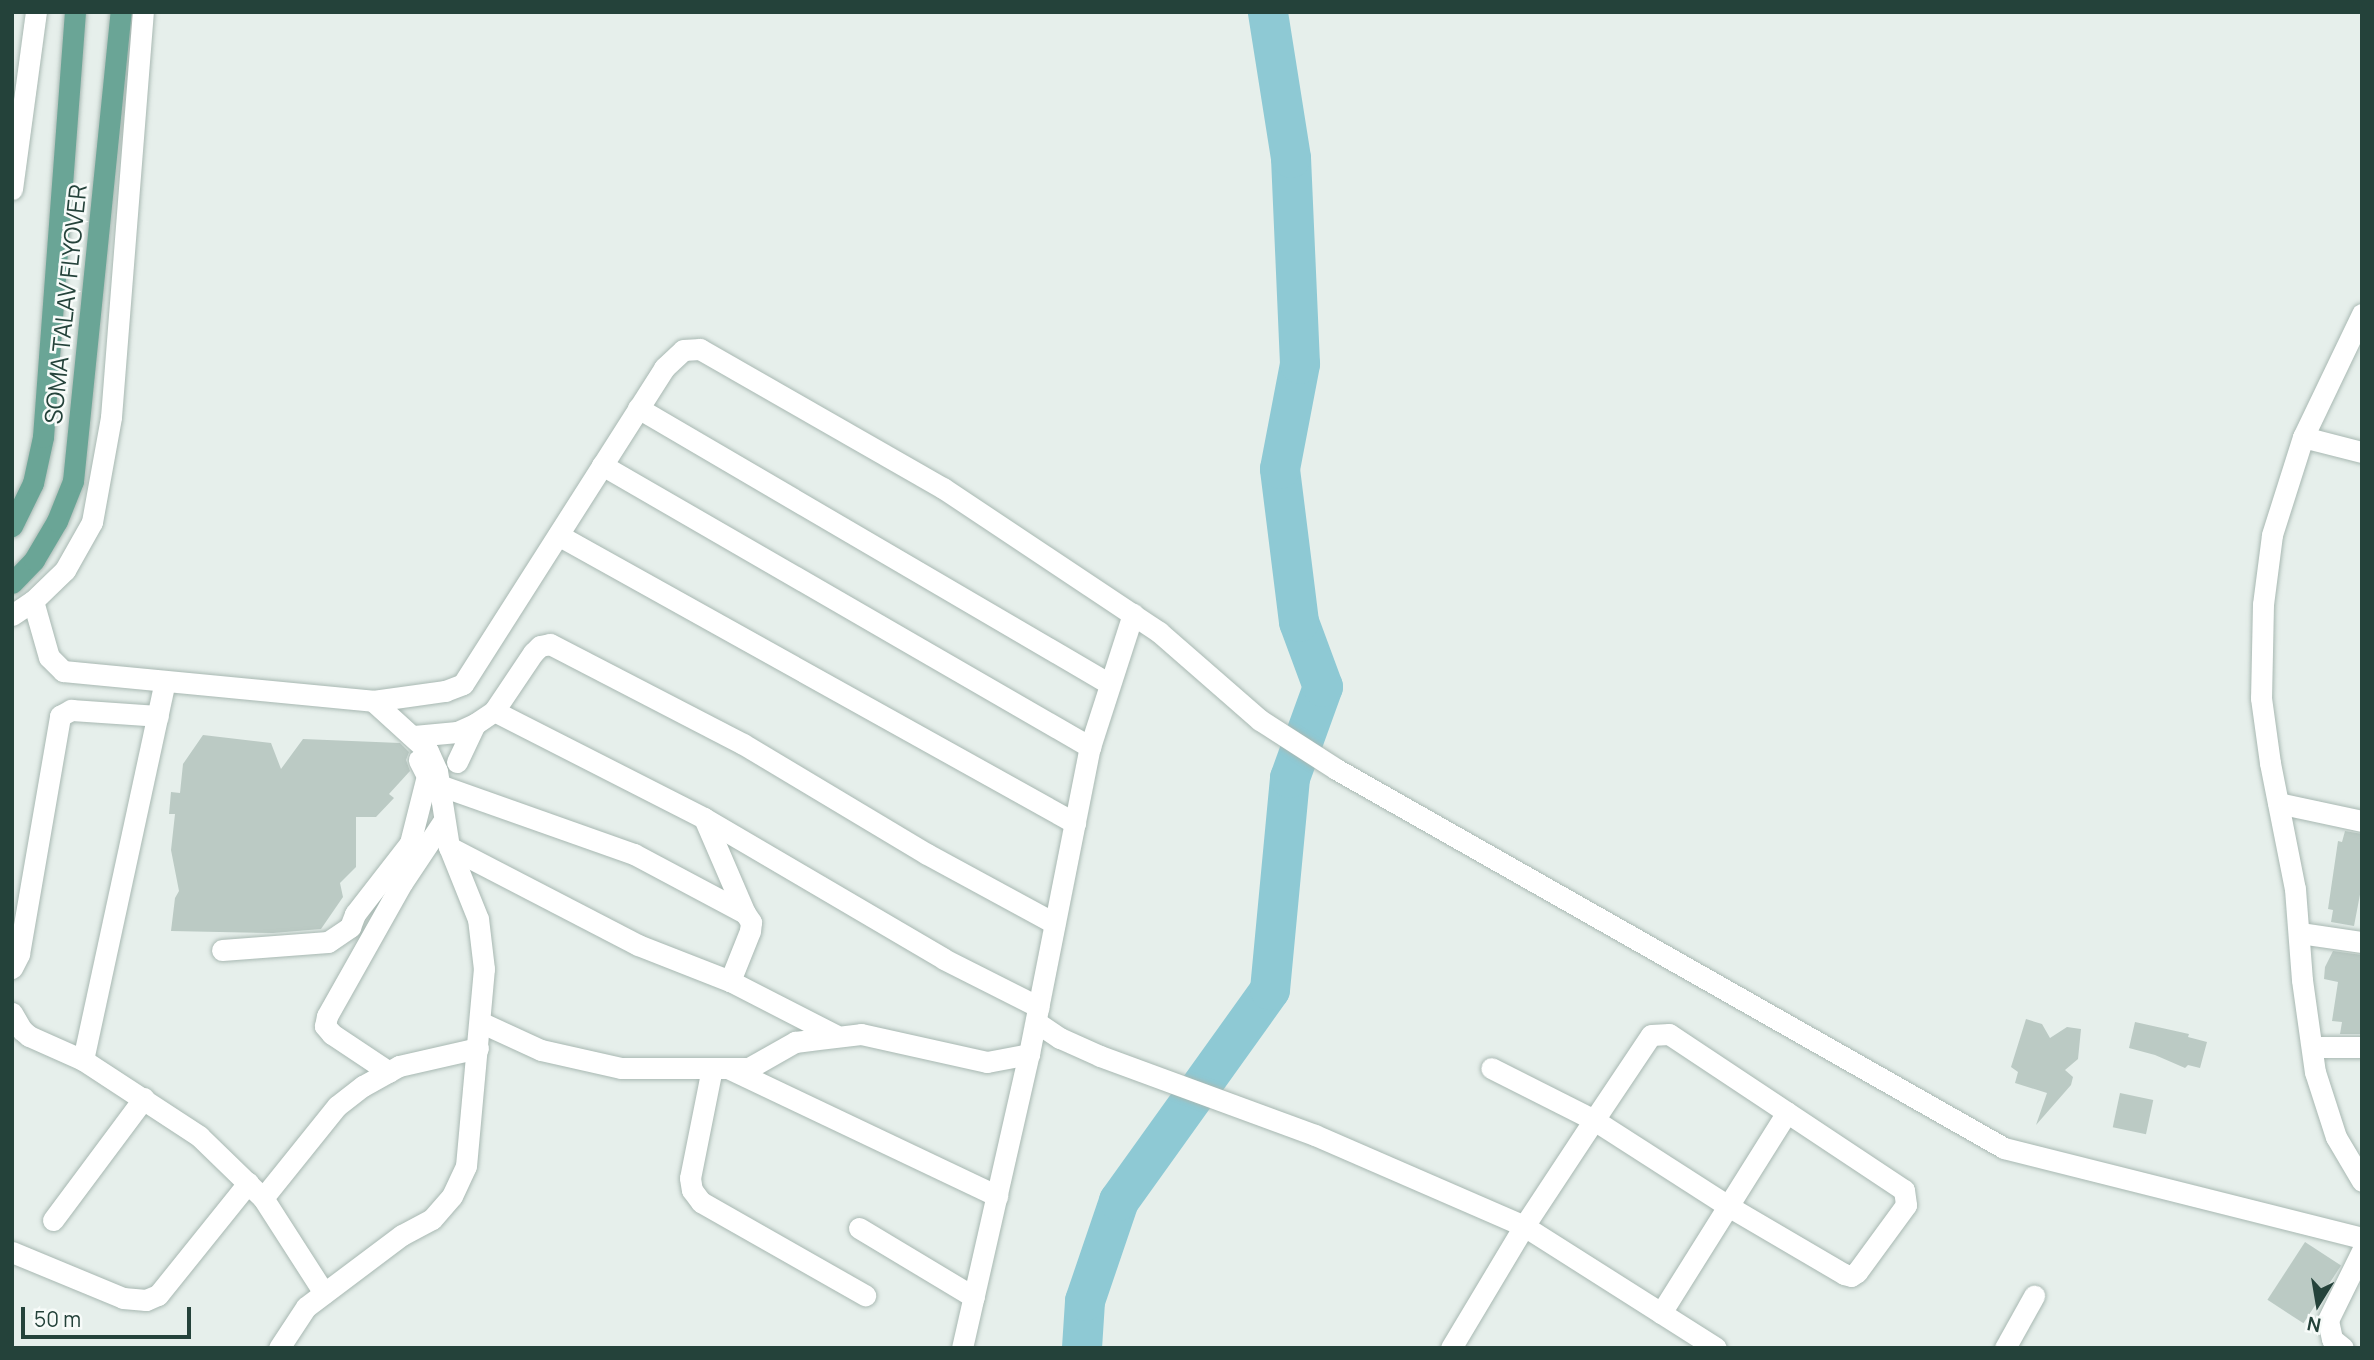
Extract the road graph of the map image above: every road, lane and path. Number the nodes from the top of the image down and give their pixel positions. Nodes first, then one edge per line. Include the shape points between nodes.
1 (36, 12) edge
2 (75, 12) edge
3 (121, 12) edge
4 (143, 12) edge
5 (12, 189) edge
6 (2362, 314) edge
7 (638, 408) junction
8 (2303, 437) junction
9 (2362, 452) edge
10 (602, 465) junction
11 (12, 526) edge
12 (558, 534) junction
13 (12, 583) edge
14 (33, 601) junction
15 (1133, 614) junction
16 (12, 615) edge
17 (85, 667) junction
18 (165, 682) junction
19 (1108, 683) junction
20 (364, 701) junction
21 (494, 711) junction
22 (119, 713) junction
23 (158, 716) junction
24 (475, 724) junction
25 (414, 736) junction
26 (1090, 747) junction
27 (457, 762) dead end
28 (439, 786) junction
29 (2278, 803) junction
30 (704, 818) junction
31 (443, 820) junction
32 (2362, 821) edge
33 (1075, 823) junction
34 (449, 847) junction
35 (745, 913) junction
36 (1054, 923) junction
37 (2300, 933) junction
38 (2362, 942) edge
39 (222, 950) dead end
40 (12, 968) edge
41 (730, 981) junction
42 (12, 1013) edge
43 (1037, 1014) junction
44 (480, 1022) junction
45 (835, 1035) junction
46 (2312, 1046) junction
47 (2362, 1047) edge
48 (478, 1048) junction
49 (1029, 1054) junction
50 (83, 1060) junction
51 (720, 1068) junction
52 (1491, 1068) dead end
53 (388, 1072) junction
54 (144, 1098) junction
55 (1787, 1112) junction
56 (1594, 1120) junction
57 (2362, 1181) edge
58 (248, 1183) junction
59 (997, 1196) junction
60 (263, 1198) junction
61 (1728, 1206) junction
62 (53, 1220) dead end
63 (1524, 1226) junction
64 (859, 1228) dead end
65 (2362, 1238) edge
66 (2362, 1251) edge
67 (12, 1252) edge
68 (324, 1293) junction
69 (865, 1296) dead end
70 (2034, 1296) dead end
71 (974, 1297) junction
72 (1661, 1313) junction
73 (1690, 1341) edge
74 (279, 1348) edge
75 (962, 1348) edge
76 (1451, 1348) edge
77 (1716, 1348) edge
78 (2005, 1348) edge
79 (2343, 1348) edge

1 - 5 street
2 - 11 main road, SOMA TALAV FLYOVER via 43,437 33,483
3 - 13 main road, SOMA TALAV FLYOVER via 73,481 34,560
4 - 14 street via 111,417 95,509 65,570
6 - 8 street
7 - 10 street
7 - 15 street via 664,368 683,350 700,349 943,488
7 - 19 street
8 - 9 street
8 - 29 street via 2272,535 2263,604 2261,698
10 - 12 street
10 - 26 street
12 - 20 street via 458,680 445,691
12 - 33 street
14 - 16 street
14 - 17 street via 50,657 63,671
15 - 19 street
15 - 65 street via 1259,720 1336,769 2004,1148
17 - 18 street
17 - 22 street
18 - 20 street
18 - 23 street
19 - 26 street
20 - 25 street
20 - 39 street via 414,748 427,776 410,843 350,927 328,942
21 - 24 street
21 - 30 street
21 - 36 street via 533,653 550,644 743,744 927,854
22 - 23 street
22 - 40 street via 71,710 61,716 19,954
23 - 50 street
24 - 25 street via 457,732
24 - 27 street
25 - 28 street via 428,751
26 - 33 street
28 - 31 street
28 - 35 street via 634,854
29 - 32 street
29 - 37 street
30 - 35 street
30 - 43 street
31 - 34 street
31 - 53 street via 327,1016 325,1026 332,1034
33 - 36 street
34 - 41 street via 638,945
34 - 44 street via 478,919 484,969
35 - 41 street via 750,931
36 - 43 street
37 - 38 street
37 - 46 street
41 - 45 street
42 - 50 street via 29,1036
43 - 49 street
43 - 63 street via 1060,1038 1100,1056 1315,1135
44 - 48 street
44 - 51 street via 541,1050 621,1068
45 - 49 street via 861,1034 987,1062
45 - 51 street via 795,1042 749,1068
46 - 47 street
46 - 57 street via 2329,1120
48 - 53 street
48 - 68 street via 466,1166 452,1196 432,1219 402,1235
49 - 59 street
50 - 54 street
51 - 59 street
51 - 69 street via 690,1178 692,1190 701,1202
52 - 56 street
53 - 60 street via 337,1106
54 - 58 street via 199,1136
54 - 62 street
55 - 56 street via 1660,1032 1651,1035
55 - 61 street
55 - 61 street via 1904,1191 1906,1205 1851,1276
56 - 61 street
56 - 63 street
58 - 60 street
58 - 67 street via 158,1295 146,1300 123,1298
59 - 71 street
60 - 68 street
61 - 72 street
63 - 72 street
63 - 76 street
64 - 71 street
66 - 79 street via 2328,1320 2332,1339
68 - 74 street via 306,1307
70 - 78 street
71 - 75 street
72 - 73 street
73 - 77 street

